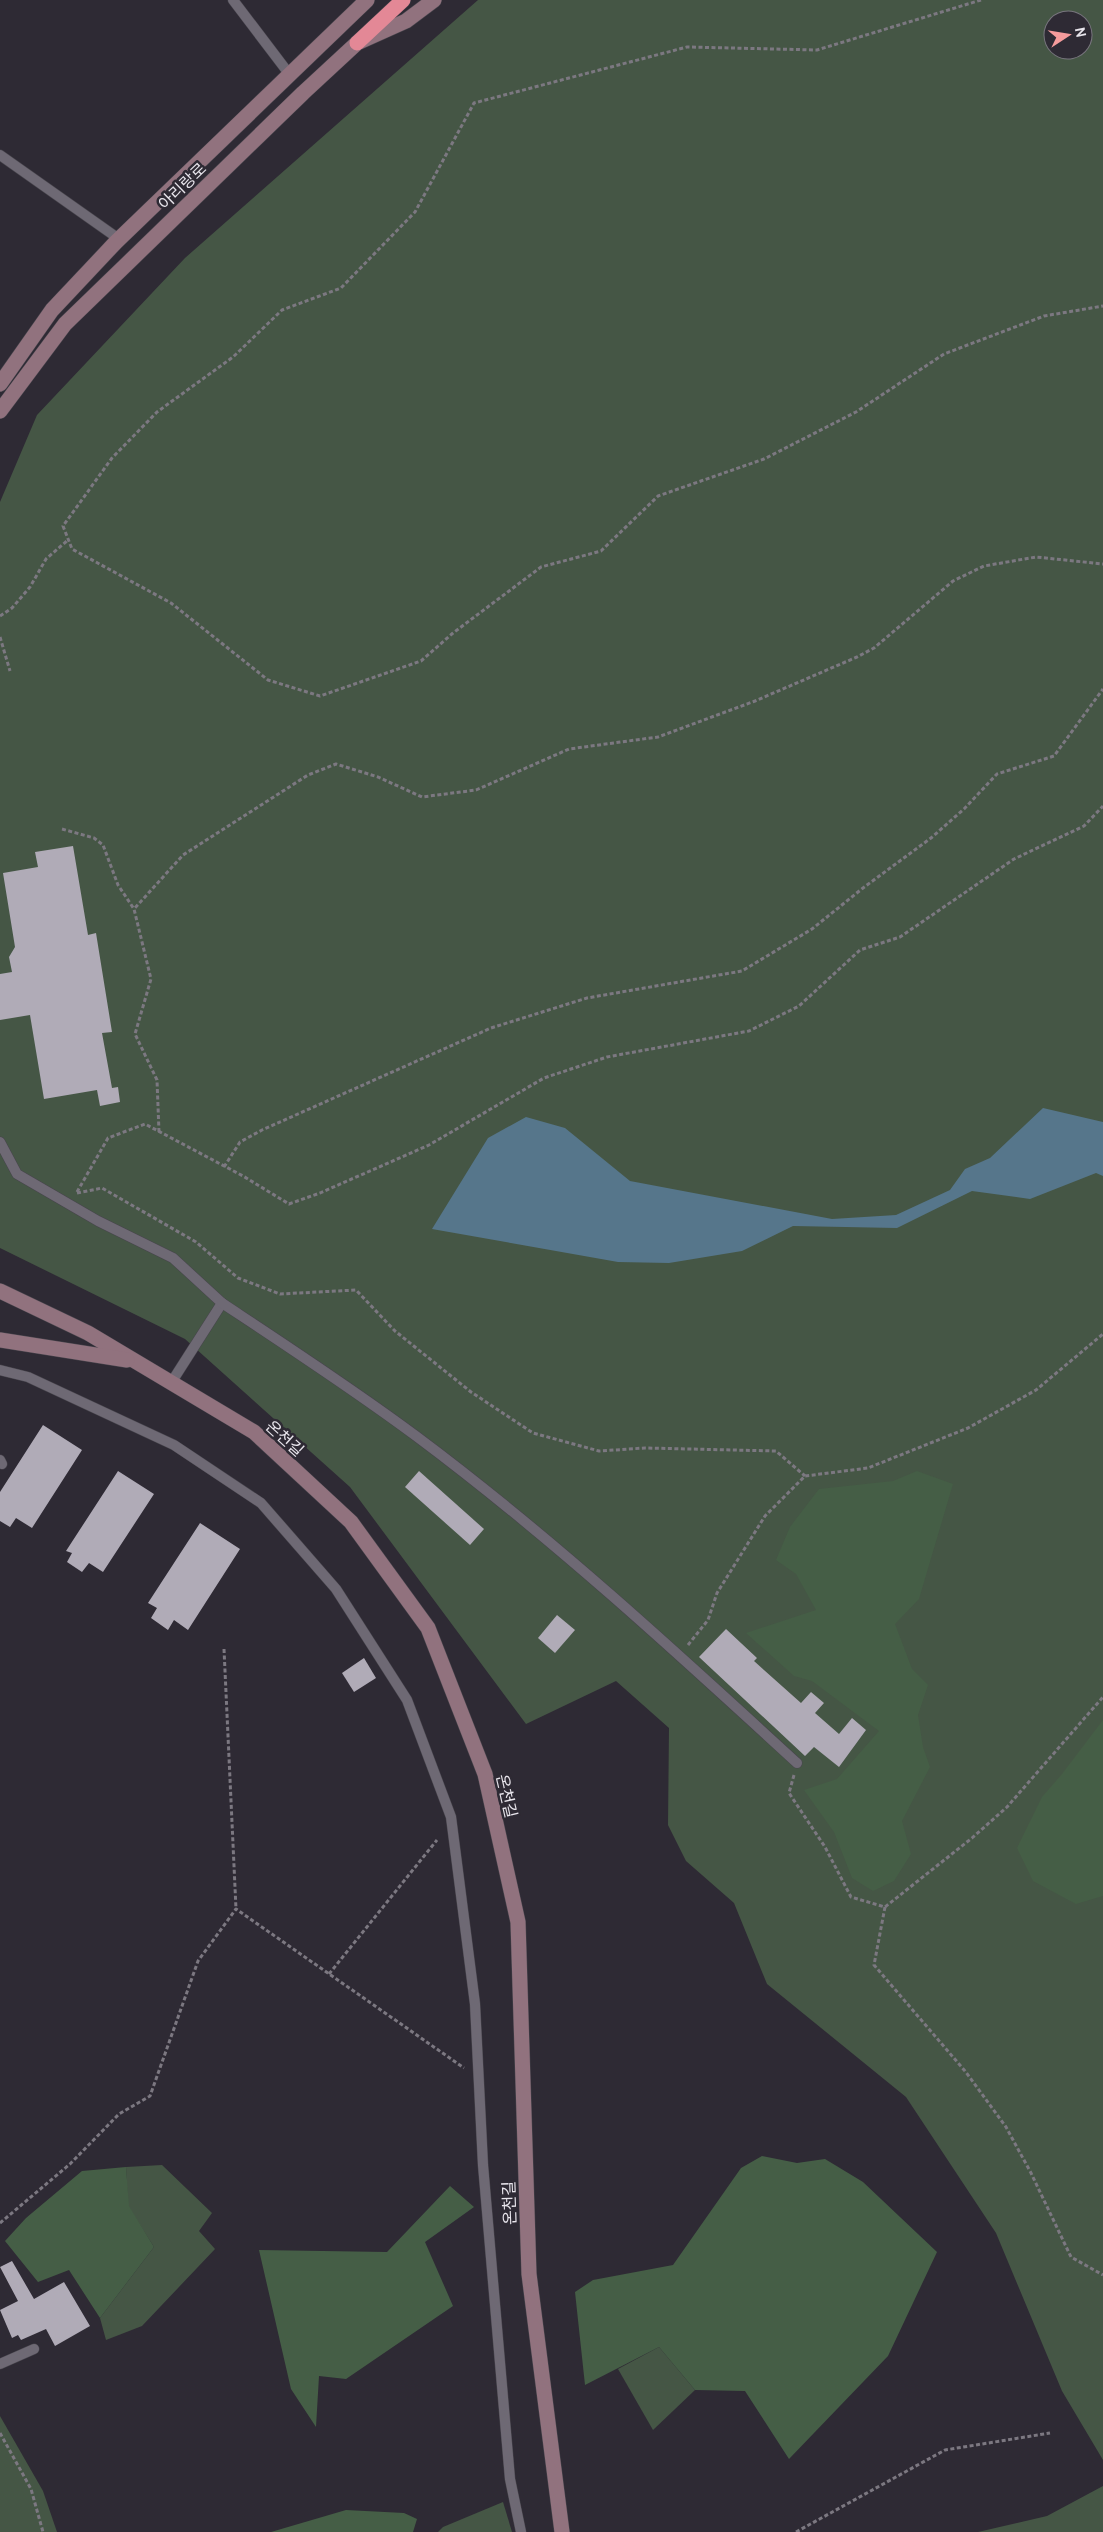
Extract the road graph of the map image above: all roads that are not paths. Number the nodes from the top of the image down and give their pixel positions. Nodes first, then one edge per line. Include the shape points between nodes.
1 (233, 0) edge
2 (367, 0) edge
3 (403, 0) edge
4 (434, 0) edge
5 (357, 44) junction
6 (290, 75) junction
7 (0, 155) edge
8 (119, 239) junction
9 (0, 384) edge
10 (0, 411) edge
11 (0, 1142) edge
12 (0, 1292) edge
13 (222, 1303) junction
14 (0, 1340) edge
15 (134, 1361) junction
16 (0, 1370) edge
17 (171, 1383) junction
18 (797, 1763) road end
19 (34, 2349) dead end
20 (0, 2364) edge
21 (521, 2532) edge
22 (562, 2532) edge

1 - 6 lane
2 - 6 street, 아리랑로
3 - 5 highway, 아리랑로
4 - 5 street via 406,21
5 - 10 street, 아리랑로 via 65,324
6 - 8 street, 아리랑로
7 - 8 lane
8 - 9 street, 아리랑로 via 52,310
11 - 13 lane via 17,1174 98,1221 172,1258
12 - 15 street, 온천길 via 88,1333
13 - 17 lane
13 - 18 lane via 416,1437 569,1559
14 - 15 street
15 - 17 street, 온천길
16 - 21 lane via 28,1377 174,1445 261,1503 336,1589 407,1700 451,1817 476,2004 484,2175 510,2480
17 - 22 street, 온천길 via 254,1432 351,1522 428,1628 485,1774 518,1922 529,2274
19 - 20 lane

